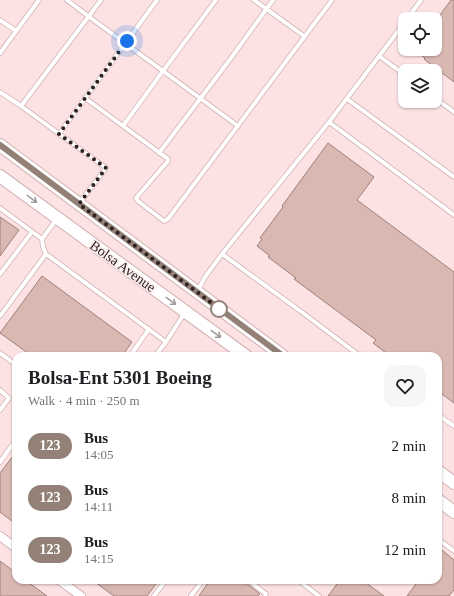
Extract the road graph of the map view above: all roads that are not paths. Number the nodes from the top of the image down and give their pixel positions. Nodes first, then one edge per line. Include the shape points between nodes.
1 (39, 0) edge
2 (67, 0) edge
3 (101, 0) edge
4 (157, 0) edge
5 (216, 0) edge
6 (254, 0) edge
7 (272, 0) edge
8 (332, 0) edge
9 (421, 0) edge
10 (266, 9) junction
11 (412, 12) edge
12 (88, 16) junction
13 (0, 20) edge
14 (16, 31) junction
15 (398, 31) edge
16 (304, 36) junction
17 (125, 43) junction
18 (0, 53) edge
19 (379, 56) junction
20 (162, 71) junction
21 (398, 71) edge
22 (0, 92) edge
23 (85, 98) junction
24 (347, 98) junction
25 (201, 99) junction
26 (442, 103) edge
27 (21, 106) junction
28 (454, 112) edge
29 (329, 122) junction
30 (123, 126) junction
31 (238, 126) junction
32 (59, 134) junction
33 (0, 146) edge
34 (159, 153) junction
35 (0, 176) edge
36 (454, 177) edge
37 (79, 204) junction
38 (0, 208) edge
39 (454, 215) edge
40 (58, 218) junction
41 (32, 232) junction
42 (42, 239) junction
43 (46, 254) junction
44 (222, 254) junction
45 (0, 274) edge
46 (197, 292) junction
47 (186, 312) junction
48 (0, 316) edge
49 (149, 329) junction
50 (166, 342) junction
51 (133, 352) edge
52 (158, 352) edge
53 (241, 352) edge
54 (278, 352) edge
55 (355, 352) edge
56 (0, 353) edge
57 (12, 362) edge
58 (0, 390) edge
59 (0, 410) edge
60 (442, 417) edge
61 (454, 426) edge
62 (12, 446) edge
63 (0, 462) edge
64 (442, 474) edge
65 (454, 483) edge
66 (442, 503) edge
67 (454, 512) edge
68 (0, 536) edge
69 (442, 542) edge
70 (12, 545) edge
71 (454, 551) edge
72 (69, 584) edge
73 (163, 584) edge
74 (200, 584) edge
75 (253, 584) edge
76 (303, 584) edge
77 (81, 596) edge
78 (154, 596) edge
79 (191, 596) edge
80 (265, 596) edge
81 (319, 596) edge

1 - 14 lane
2 - 12 lane
3 - 12 lane
4 - 17 lane
5 - 20 lane
6 - 10 lane
7 - 10 lane
8 - 16 lane
9 - 11 lane
10 - 16 lane
10 - 25 lane
12 - 17 lane
12 - 27 lane
13 - 14 lane
14 - 18 lane
15 - 19 lane
16 - 31 lane
17 - 20 lane
17 - 23 lane
19 - 21 lane
19 - 24 lane
20 - 25 lane
20 - 30 lane
22 - 27 lane
23 - 30 lane
23 - 32 lane
24 - 29 lane
24 - 36 lane
25 - 31 lane
25 - 34 lane
26 - 28 lane
27 - 32 lane
29 - 39 lane
29 - 44 lane
30 - 34 lane
31 - 34 lane via 165,221 136,198 168,161
32 - 37 lane via 106,168
33 - 37 main road, Bolsa Avenue
35 -> 40 main road, Bolsa Avenue
37 - 46 main road, Bolsa Avenue
38 - 41 lane
40 - 42 lane
40 -> 47 main road, Bolsa Avenue
41 - 42 lane
41 - 45 lane
42 - 43 lane
43 - 48 lane
43 - 49 lane
44 - 46 lane
44 - 55 lane
46 - 47 main road
46 - 54 main road, Bolsa Avenue
47 - 50 lane
47 -> 53 main road, Bolsa Avenue
49 - 50 lane
49 - 51 lane
50 - 52 lane
56 - 57 lane
58 - 59 lane via 9,398
60 - 61 lane
62 - 63 lane
64 - 65 main road
66 - 67 main road
68 - 70 street
69 - 71 lane
72 - 77 street
73 - 78 lane
74 - 79 lane
75 - 80 lane via 266,594
76 - 81 lane

